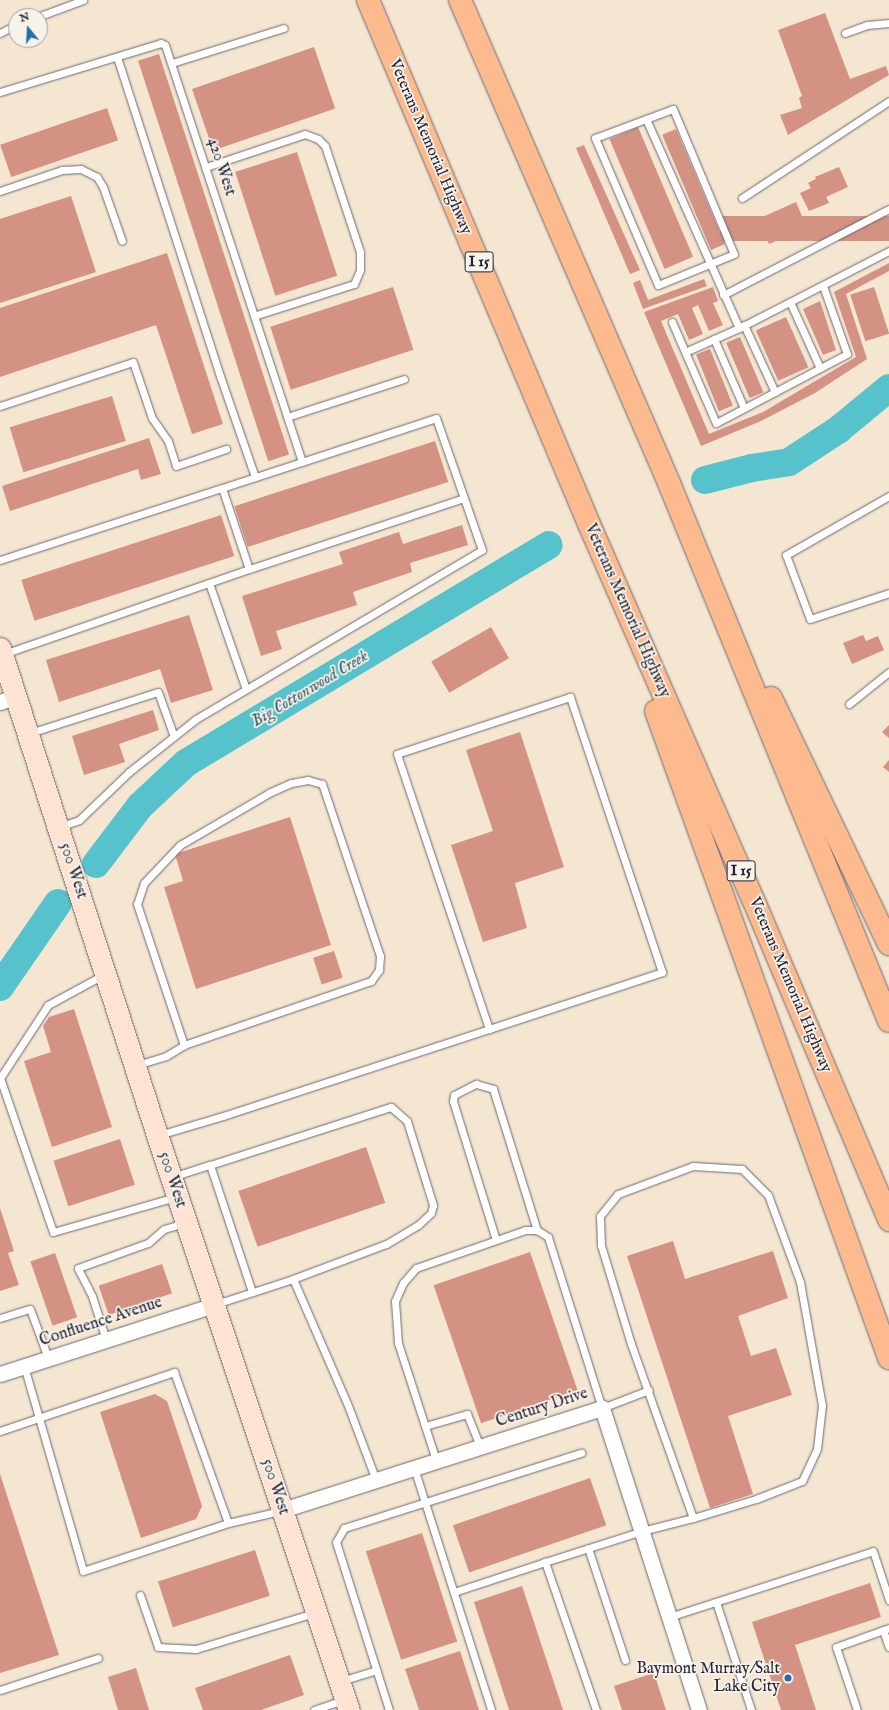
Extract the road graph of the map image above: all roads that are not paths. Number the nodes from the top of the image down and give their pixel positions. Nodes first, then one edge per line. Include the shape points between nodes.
1 (83, 0) edge
2 (368, 0) edge
3 (460, 0) edge
4 (48, 13) edge
5 (889, 23) edge
6 (284, 28) dead end
7 (845, 33) dead end
8 (117, 57) junction
9 (172, 63) junction
10 (0, 92) edge
11 (889, 101) edge
12 (646, 119) junction
13 (206, 167) junction
14 (0, 191) edge
15 (742, 198) dead end
16 (889, 209) edge
17 (122, 241) dead end
18 (889, 251) edge
19 (709, 265) junction
20 (823, 286) junction
21 (723, 295) junction
22 (790, 302) junction
23 (254, 316) junction
24 (672, 322) dead end
25 (742, 326) junction
26 (714, 339) junction
27 (685, 352) junction
28 (820, 368) junction
29 (404, 379) dead end
30 (774, 392) junction
31 (0, 406) edge
32 (744, 408) junction
33 (287, 417) junction
34 (226, 449) dead end
35 (302, 462) junction
36 (255, 477) junction
37 (669, 484) junction
38 (222, 488) junction
39 (889, 496) edge
40 (464, 498) junction
41 (589, 524) junction
42 (0, 560) edge
43 (249, 570) junction
44 (209, 583) junction
45 (889, 593) edge
46 (1, 652) edge
47 (889, 672) edge
48 (246, 689) junction
49 (8, 699) edge
50 (849, 704) dead end
51 (28, 734) junction
52 (173, 734) junction
53 (59, 827) junction
54 (889, 944) edge
55 (105, 974) junction
56 (889, 1021) edge
57 (489, 1029) junction
58 (184, 1046) junction
59 (135, 1066) junction
60 (157, 1135) junction
61 (210, 1165) junction
62 (175, 1187) junction
63 (889, 1220) edge
64 (186, 1222) junction
65 (537, 1230) junction
66 (496, 1240) junction
67 (293, 1279) junction
68 (252, 1292) junction
69 (214, 1305) junction
70 (0, 1318) edge
71 (106, 1340) junction
72 (48, 1358) junction
73 (889, 1358) edge
74 (24, 1366) junction
75 (0, 1374) edge
76 (649, 1390) junction
77 (602, 1408) junction
78 (40, 1417) junction
79 (425, 1426) junction
80 (0, 1431) edge
81 (480, 1446) junction
82 (581, 1453) dead end
83 (436, 1460) junction
84 (414, 1468) junction
85 (376, 1480) junction
86 (425, 1503) junction
87 (282, 1510) junction
88 (694, 1518) junction
89 (228, 1523) junction
90 (642, 1531) junction
91 (588, 1548) junction
92 (545, 1562) junction
93 (454, 1592) junction
94 (140, 1595) dead end
95 (889, 1600) edge
96 (716, 1602) junction
97 (316, 1612) junction
98 (669, 1617) junction
99 (886, 1629) edge
100 (889, 1647) edge
101 (98, 1658) dead end
102 (625, 1660) dead end
103 (376, 1670) junction
104 (0, 1690) edge
105 (344, 1697) edge
106 (314, 1710) edge
107 (388, 1710) edge
108 (491, 1710) edge
109 (596, 1710) edge
110 (699, 1710) edge
111 (751, 1710) edge
112 (857, 1710) edge

1 - 4 lane
2 - 41 highway, Veterans Memorial Highway / I 15
3 - 37 highway
5 - 7 lane via 867,25
6 - 9 lane
8 - 9 lane, 420 West via 161,44 168,49
8 - 10 lane, 420 West
8 - 36 lane
9 - 13 lane, 420 West
11 - 15 lane
12 - 19 lane
12 - 19 lane via 673,109 734,254
12 - 19 lane via 595,138 658,285
13 - 23 lane, 420 West
13 - 23 lane via 305,134 318,139 325,146 360,252 360,264 354,284
14 - 17 lane via 62,170 80,169 97,177 103,187
16 - 21 lane
18 - 20 lane
19 - 21 lane
20 - 22 lane
20 - 28 lane via 847,354
21 - 25 lane
22 - 25 lane
22 - 28 lane
23 - 33 lane, 420 West
24 - 27 lane
25 - 26 lane
25 - 30 lane
26 - 27 lane
26 - 32 lane
27 - 32 lane via 716,423
28 - 30 lane
29 - 33 lane
30 - 32 lane
31 - 34 lane via 133,362 152,418 168,441 176,466
33 - 35 lane, 420 West
35 - 36 lane
35 - 40 lane via 436,418
36 - 38 lane
37 - 54 highway
37 - 56 highway
38 - 42 lane
38 - 43 lane
39 - 45 lane via 786,555 810,619
40 - 43 lane
40 - 48 lane via 482,550
41 - 63 highway, Veterans Memorial Highway / I 15 via 753,899
41 - 73 highway
43 - 44 lane
44 - 46 lane
44 - 48 lane
46 - 49 main road, 500 West
47 - 50 lane
48 - 52 lane
49 - 51 main road, 500 West
51 - 52 lane via 158,692
51 - 53 main road, 500 West
52 - 53 lane via 78,820
53 - 55 main road, 500 West
55 - 59 main road, 500 West
55 - 62 lane via 48,1005 0,1078 53,1232
57 - 57 lane via 397,754 570,697 662,972
57 - 60 lane
58 - 58 lane via 371,981 379,970 380,956 322,784 308,780 291,783 269,793 180,845 144,883 137,904
58 - 59 lane via 166,1056
59 - 60 main road, 500 West
60 - 62 main road, 500 West
61 - 62 lane
61 - 67 lane via 391,1107 407,1121 433,1205 431,1213 418,1225 386,1244
61 - 68 lane
62 - 64 main road, 500 West
64 - 69 main road, 500 West
64 - 71 lane via 164,1230 148,1243 78,1268 92,1296
65 - 66 lane via 525,1230
65 - 66 lane via 493,1089 476,1084 454,1095 453,1101
65 - 77 lane via 548,1237
66 - 79 lane via 416,1268 403,1283 395,1301 398,1343
67 - 68 lane
67 - 85 lane via 347,1403
68 - 69 lane
69 - 71 street, Confluence Avenue
69 - 87 main road, 500 West
70 - 72 lane via 30,1308
71 - 72 street, Confluence Avenue
72 - 74 street, Confluence Avenue
74 - 75 street, Confluence Avenue
74 - 78 lane
76 - 77 lane
76 - 88 lane
76 - 88 lane via 631,1344 601,1245 600,1216 618,1194 693,1166 742,1169 768,1195 800,1282 822,1405 817,1449 802,1481 756,1499
77 - 81 street, Century Drive
77 - 90 street, Century Drive
78 - 80 lane
78 - 89 lane via 174,1372
78 - 89 lane via 83,1571
79 - 81 lane via 467,1414
79 - 83 lane
81 - 83 street, Century Drive
82 - 86 lane
83 - 84 street, Century Drive
84 - 85 street, Century Drive
84 - 86 lane
85 - 87 street, Century Drive
86 - 93 lane
86 - 103 lane via 344,1528 337,1537 336,1542
87 - 89 lane
87 - 97 main road, 500 West
88 - 90 lane
90 - 91 lane
90 - 98 street, Century Drive
91 - 92 lane
91 - 102 lane
92 - 93 lane
92 - 109 lane
93 - 108 lane
94 - 97 lane via 158,1647 196,1649
95 - 96 lane via 873,1551
96 - 98 lane
96 - 111 lane
97 - 105 main road, 500 West
98 - 110 street, Century Drive
99 - 100 lane
99 - 112 lane via 836,1647
101 - 104 lane
103 - 105 lane
103 - 107 lane
105 - 106 lane

